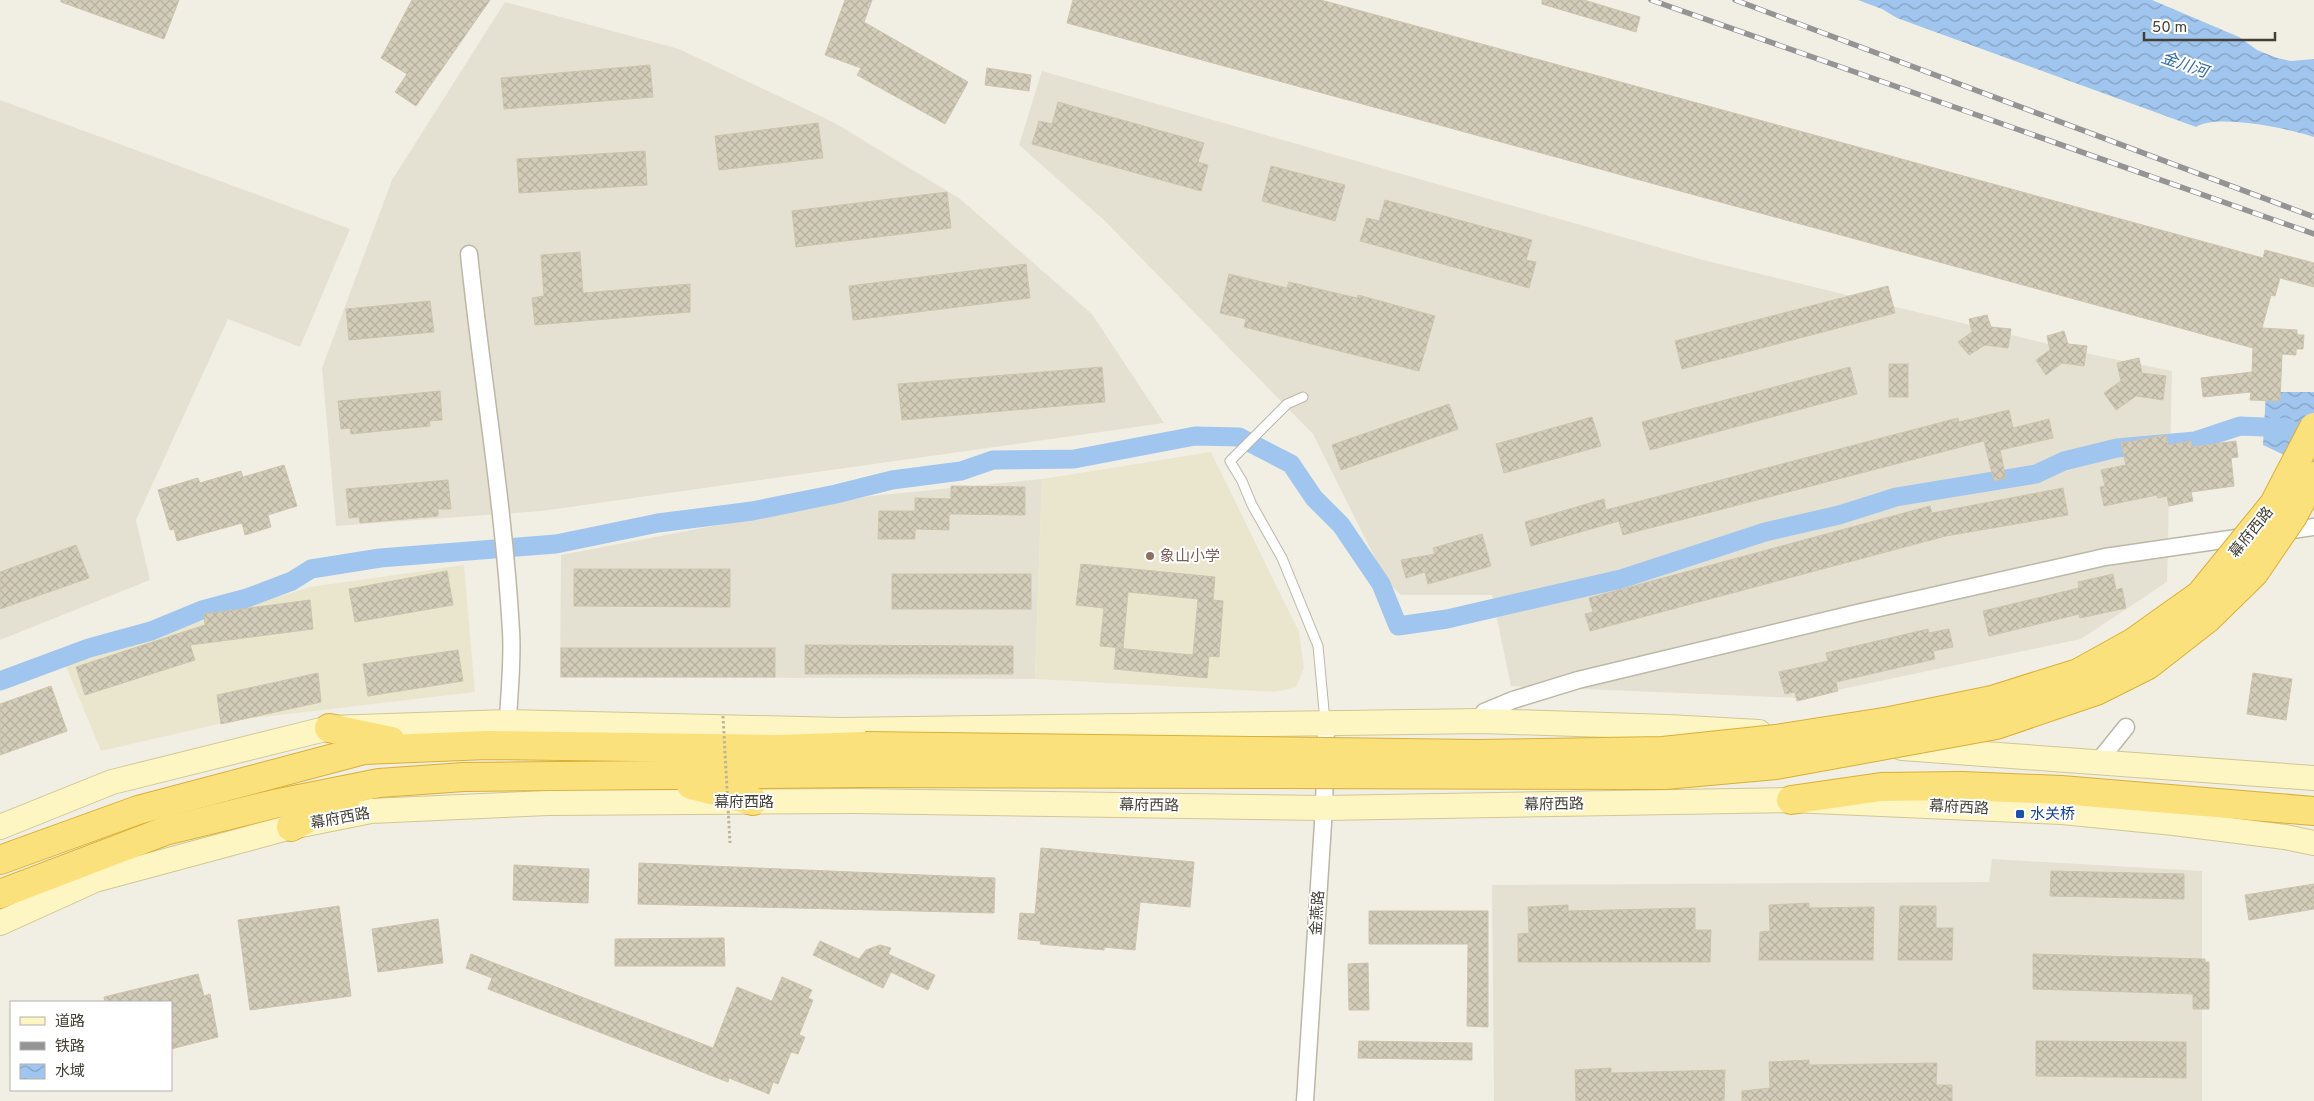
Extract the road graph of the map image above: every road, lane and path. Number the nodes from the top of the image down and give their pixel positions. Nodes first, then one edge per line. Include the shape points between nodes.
1 (468, 254) dead end
2 (1303, 397) dead end
3 (2314, 427) edge
4 (2314, 476) edge
5 (2314, 527) edge
6 (723, 716) dead end
7 (1482, 721) junction
8 (508, 722) junction
9 (1326, 724) junction
10 (1582, 725) junction
11 (1206, 726) junction
12 (2126, 727) dead end
13 (329, 728) junction
14 (834, 730) junction
15 (422, 748) junction
16 (780, 749) junction
17 (1325, 760) junction
18 (1433, 760) junction
19 (2098, 762) junction
20 (658, 776) junction
21 (2314, 778) edge
22 (379, 783) junction
23 (1791, 800) junction
24 (753, 802) junction
25 (1212, 806) junction
26 (1434, 806) junction
27 (1324, 808) junction
28 (2314, 811) edge
29 (291, 826) junction
30 (0, 827) edge
31 (730, 843) dead end
32 (2314, 843) edge
33 (0, 860) edge
34 (0, 894) edge
35 (0, 923) edge
36 (1305, 1101) edge

1 - 8 street via 501,511 512,633
2 - 9 lane via 1288,404 1230,461 1282,558 1318,646
3 - 16 highway, 幕府西路, bridge via 2274,504 2200,595 2134,642 2078,673 1992,700 1890,721 1776,739 1663,750 1477,754 865,746
4 - 20 highway, 幕府西路, bridge via 2293,516 2254,573 2207,619 2148,665 2096,691 1996,725 1776,765 1665,774 865,773
5 - 7 street via 2105,557 1857,613 1578,680 1484,712
6 - 31 path, bridge
7 - 9 main road
7 - 10 main road
8 - 13 main road
8 - 14 main road
9 - 11 main road
9 - 17 street, 金燕路
10 - 18 main road via 1553,744 1497,760
10 - 19 main road via 1777,733 1907,748
11 - 14 main road
11 - 25 main road via 1224,741 1232,761 1232,778
12 - 19 street
13 - 15 highway
13 - 30 main road via 112,782
14 - 16 highway
15 - 16 highway, 幕府西路 via 487,745
15 - 33 highway, 幕府西路 via 364,750 267,774 138,810
17 - 18 main road
17 - 27 street, 金燕路
18 - 26 main road via 1419,775 1419,792
19 - 21 main road
20 - 22 highway, 幕府西路 via 464,777
20 - 24 highway
22 - 29 highway
22 - 34 highway, 幕府西路 via 165,831
23 - 26 main road, 幕府西路
23 - 28 highway via 1881,787 1962,786 2061,790
23 - 32 main road, 幕府西路 via 2062,812 2174,822
24 - 25 main road, 幕府西路
24 - 29 main road, 幕府西路 via 548,802 371,811
25 - 27 main road, 幕府西路
26 - 27 main road, 幕府西路
27 - 36 street, 金燕路
29 - 35 main road, 幕府西路 via 95,880

